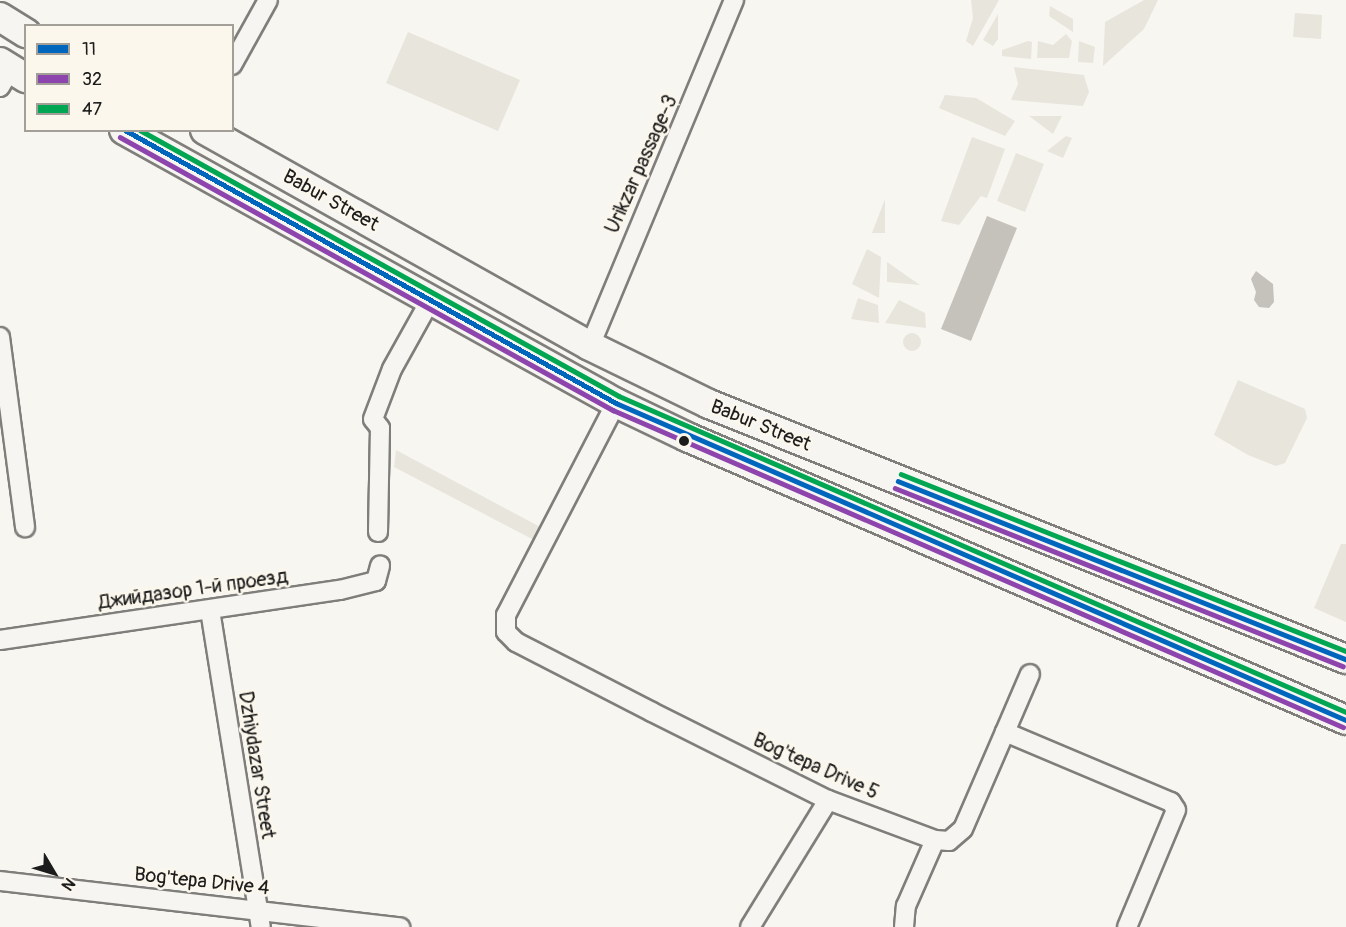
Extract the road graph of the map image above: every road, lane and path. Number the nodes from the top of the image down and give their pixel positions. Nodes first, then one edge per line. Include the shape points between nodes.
1 (268, 0) edge
2 (734, 0) edge
3 (0, 16) edge
4 (24, 32) edge
5 (234, 61) edge
6 (128, 132) edge
7 (209, 132) edge
8 (320, 194) junction
9 (302, 227) junction
10 (431, 299) junction
11 (0, 337) edge
12 (590, 346) junction
13 (616, 403) junction
14 (998, 520) dead end
15 (26, 527) dead end
16 (378, 532) dead end
17 (978, 564) junction
18 (380, 566) dead end
19 (210, 610) junction
20 (0, 640) edge
21 (1346, 659) edge
22 (1030, 674) dead end
23 (1346, 720) edge
24 (1005, 732) junction
25 (828, 800) junction
26 (935, 840) junction
27 (0, 881) edge
28 (259, 909) junction
29 (261, 927) edge
30 (400, 927) edge
31 (750, 927) edge
32 (904, 927) edge
33 (1127, 927) edge

1 - 5 street
2 - 12 street, Urikzar passage-3
3 - 4 main road
6 - 9 main road, Babur Street
7 - 8 main road, Babur Street
8 - 9 main road
8 - 12 main road, Babur Street
9 - 10 main road, Babur Street
10 - 13 main road, Babur Street
10 - 16 street via 392,369 373,419 380,428
11 - 15 street
12 - 21 main road, Babur Street via 709,404
13 - 17 main road, Babur Street
13 - 25 street, Bog'tepa Drive 5 via 506,615 506,632 516,642
14 - 17 main road via 980,519 969,523 963,532 965,551
17 - 23 main road, Babur Street
18 - 19 street, Джийдазор 1-й проезд via 376,581
19 - 20 street, Джийдазор 1-й проезд
19 - 28 street, Dzhiydazar Street
22 - 24 street
24 - 26 street via 963,829 949,841
24 - 33 street via 1171,802 1176,810
25 - 26 street, Bog'tepa Drive 5
25 - 31 street
26 - 32 street via 906,906
27 - 28 street, Bog'tepa Drive 4
28 - 29 street, Dzhiydazar Street
28 - 30 street, Bog'tepa Drive 4

